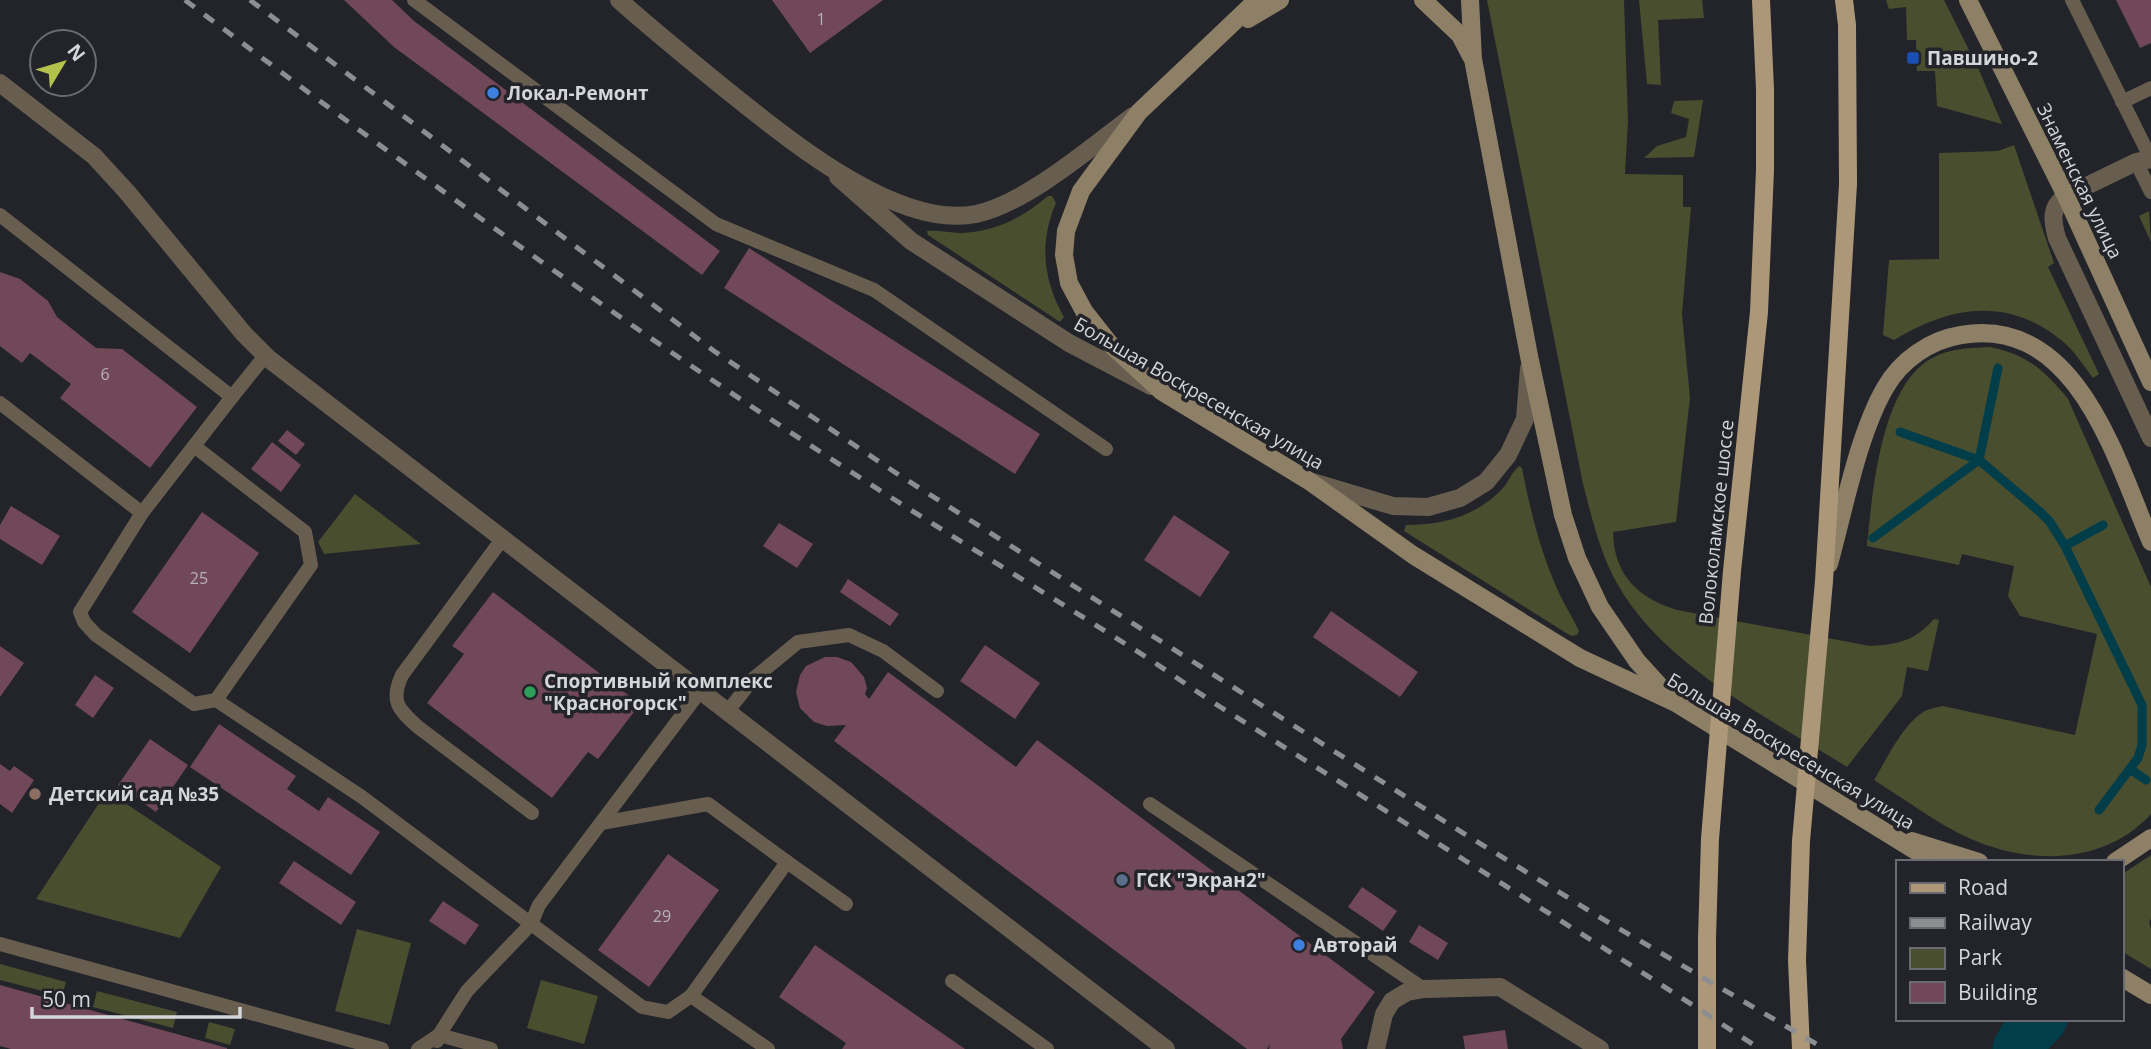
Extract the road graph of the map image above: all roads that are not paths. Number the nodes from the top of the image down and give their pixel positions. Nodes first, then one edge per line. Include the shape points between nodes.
1 (414, 0) edge
2 (619, 0) edge
3 (1257, 0) edge
4 (1280, 0) edge
5 (1423, 0) edge
6 (1470, 0) edge
7 (1755, 0) edge
8 (1761, 0) edge
9 (1844, 0) edge
10 (1968, 0) edge
11 (2072, 0) edge
12 (1764, 22) junction
13 (1224, 33) junction
14 (1473, 59) junction
15 (0, 83) edge
16 (2151, 88) edge
17 (2122, 103) junction
18 (1139, 112) junction
19 (2144, 160) edge
20 (825, 166) junction
21 (2151, 192) edge
22 (2066, 196) junction
23 (0, 215) edge
24 (265, 356) junction
25 (1529, 356) junction
26 (2151, 382) edge
27 (1161, 391) junction
28 (232, 397) junction
29 (0, 403) edge
30 (2151, 438) edge
31 (194, 446) junction
32 (1106, 449) dead end
33 (1309, 481) junction
34 (142, 513) junction
35 (503, 538) junction
36 (2151, 542) edge
37 (1824, 581) junction
38 (701, 690) junction
39 (937, 691) dead end
40 (216, 700) junction
41 (1676, 703) junction
42 (728, 711) junction
43 (1150, 804) dead end
44 (532, 813) dead end
45 (601, 822) junction
46 (1885, 831) junction
47 (2151, 838) edge
48 (1931, 860) edge
49 (1973, 860) edge
50 (2118, 860) edge
51 (787, 862) junction
52 (846, 904) dead end
53 (531, 924) junction
54 (0, 944) edge
55 (2123, 978) edge
56 (952, 981) dead end
57 (1424, 989) junction
58 (2151, 995) edge
59 (691, 996) junction
60 (437, 1042) edge
61 (382, 1049) edge
62 (418, 1049) edge
63 (491, 1049) edge
64 (768, 1049) edge
65 (1047, 1049) edge
66 (1166, 1049) edge
67 (1376, 1049) edge
68 (1600, 1049) edge
69 (1707, 1049) edge
70 (1801, 1049) edge

1 - 32 lane via 716,224 874,290
2 - 20 street, Большая Воскресенская улица
3 - 13 main road
4 - 13 main road
5 - 14 main road via 1460,35
6 - 14 main road
7 - 12 main road
8 - 12 main road, Волоколамское шоссе
9 - 37 main road via 1848,184
10 - 22 main road, Знаменская улица
11 - 17 lane
12 - 69 main road, Волоколамское шоссе via 1765,170 1759,312 1710,839
13 - 18 main road
14 - 25 main road
15 - 24 street via 94,156
16 - 17 lane
17 - 19 lane
18 - 20 street via 1038,185 975,214 945,215 905,206
18 - 27 main road via 1081,191 1066,231 1064,255 1069,283 1084,311 1110,345
19 - 21 lane
19 - 22 street
20 - 27 street, Большая Воскресенская улица via 911,241 1069,343
22 - 26 main road, Знаменская улица
22 - 30 street via 2053,215 2057,238
23 - 28 lane
24 - 28 lane
24 - 35 street
25 - 33 street via 1525,419 1508,455 1486,482 1460,498 1428,507 1393,506
25 - 41 main road via 1563,515 1577,558 1600,607 1630,651
27 - 33 main road, Большая Воскресенская улица
28 - 31 lane
29 - 34 lane
31 - 34 lane
31 - 40 lane via 305,532 311,565
33 - 41 main road, Большая Воскресенская улица via 1413,555 1580,658
34 - 40 lane via 80,612 96,635 194,704
35 - 38 street
35 - 44 lane via 402,675 396,700 400,712 418,727
36 - 37 main road via 2089,403 2069,375 2027,342 1972,333 1944,337 1922,349 1886,386 1865,432
37 - 70 main road via 1801,841 1797,960
38 - 42 street
38 - 45 lane
39 - 42 lane via 883,651 849,635 798,642 753,679
40 - 53 lane via 362,797
41 - 46 main road, Большая Воскресенская улица
42 - 66 street
43 - 57 lane
45 - 51 lane via 708,804
45 - 53 lane via 539,905
46 - 48 main road, Большая Воскресенская улица
46 - 49 main road
47 - 50 main road
51 - 52 lane
51 - 59 lane
53 - 59 lane via 642,1007 668,1012
53 - 60 lane via 467,991
54 - 61 lane
55 - 58 main road
56 - 65 lane
57 - 67 street via 1392,1001
57 - 68 street via 1500,987
59 - 64 lane
60 - 62 lane
60 - 63 lane

